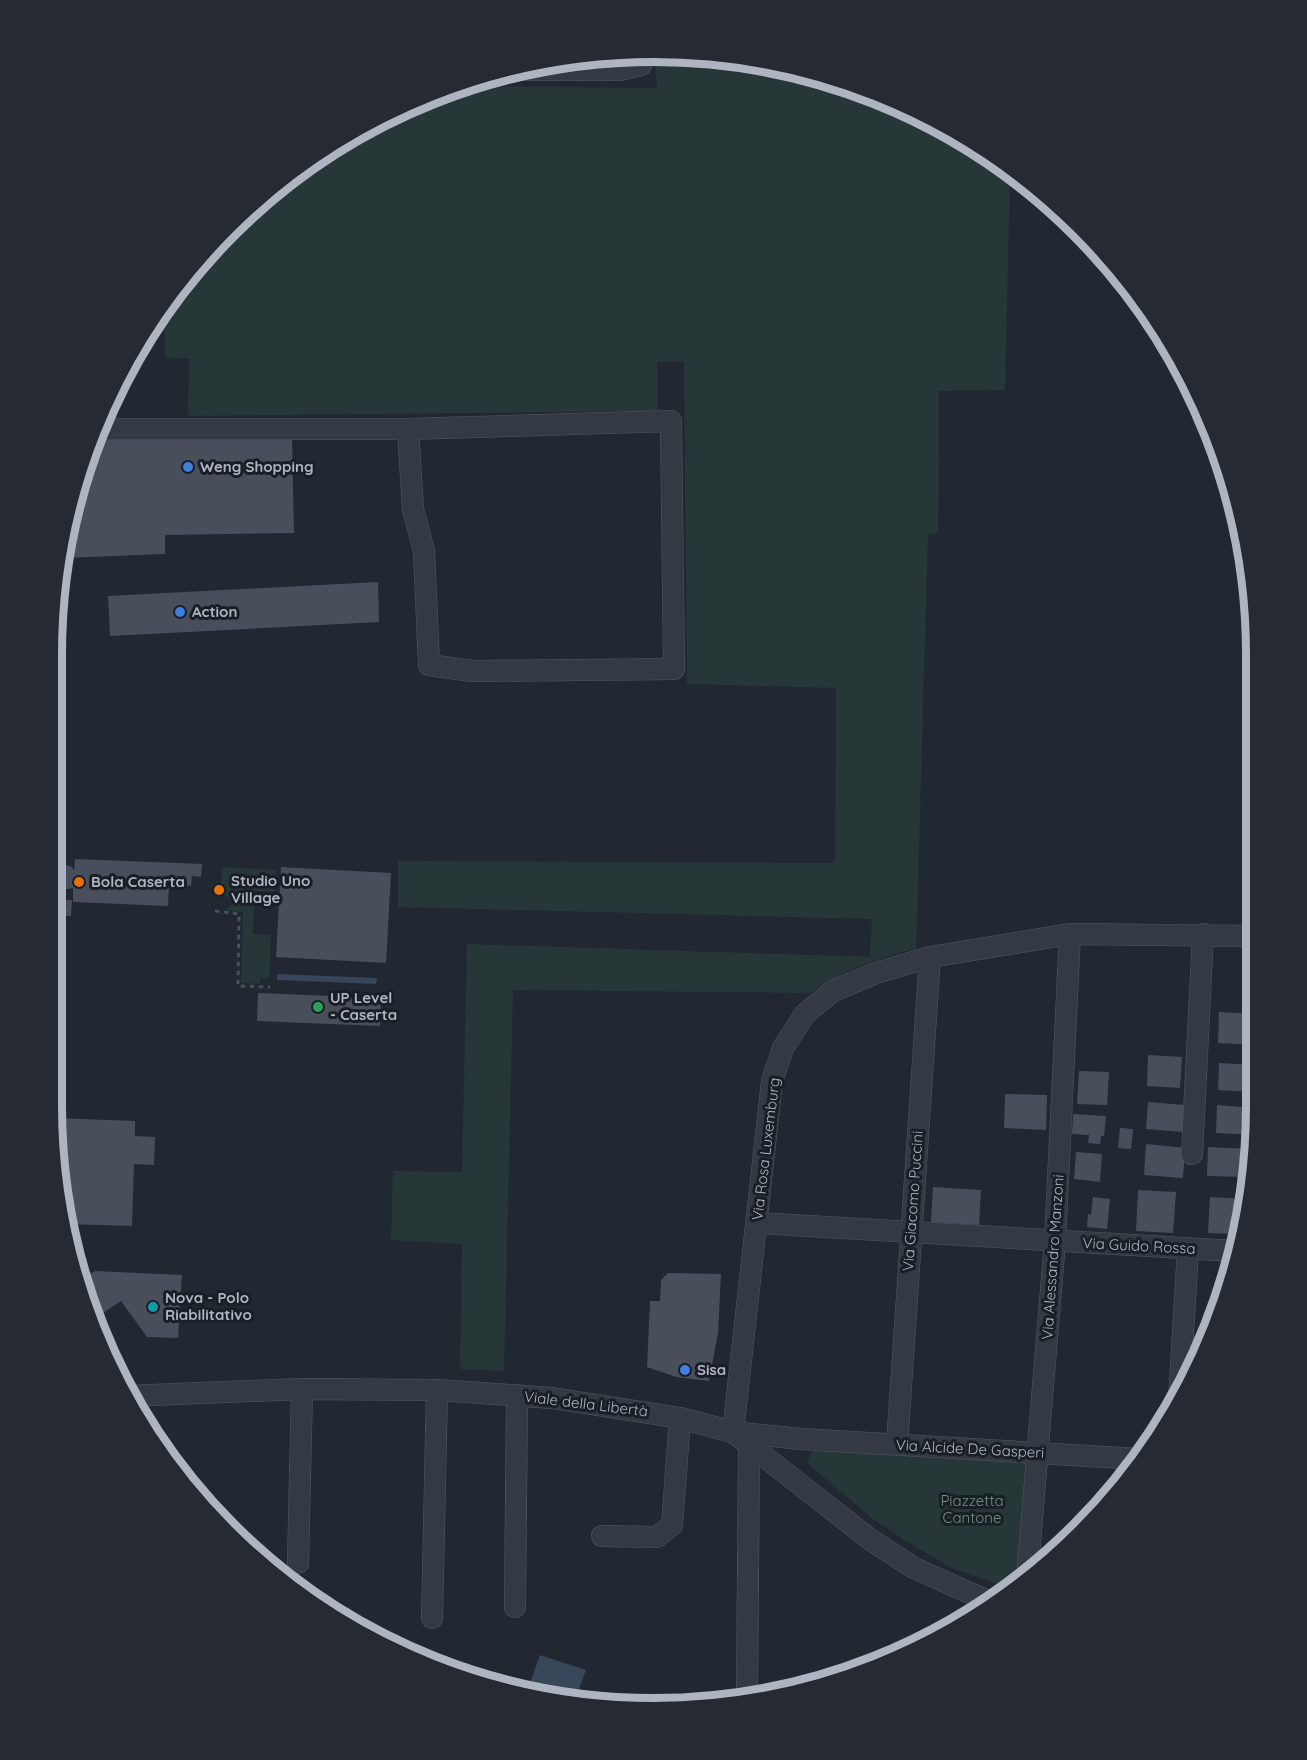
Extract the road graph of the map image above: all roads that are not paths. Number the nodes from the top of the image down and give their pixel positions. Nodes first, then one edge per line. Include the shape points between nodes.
1 (642, 62) edge
2 (557, 70) edge
3 (106, 429) edge
4 (408, 429) junction
5 (1070, 934) junction
6 (1203, 934) junction
7 (1246, 936) edge
8 (930, 957) junction
9 (1192, 1154) dead end
10 (757, 1223) junction
11 (910, 1232) junction
12 (1055, 1241) junction
13 (1188, 1249) junction
14 (1227, 1251) edge
15 (1181, 1375) edge
16 (302, 1389) junction
17 (437, 1390) junction
18 (517, 1395) junction
19 (138, 1396) edge
20 (680, 1418) junction
21 (741, 1437) junction
22 (801, 1439) junction
23 (897, 1445) junction
24 (1038, 1453) junction
25 (1129, 1458) edge
26 (788, 1472) junction
27 (602, 1536) dead end
28 (298, 1563) dead end
29 (1028, 1565) edge
30 (983, 1599) edge
31 (515, 1607) dead end
32 (432, 1618) dead end
33 (747, 1691) edge

1 - 2 street via 620,70
3 - 4 street
4 - 4 street via 671,421 674,669 472,671 429,665 424,551 412,509
5 - 6 street, Via Rosa Luxemburg
5 - 8 street, Via Rosa Luxemburg
5 - 12 street, Via Alessandro Manzoni
6 - 7 street, Via Rosa Luxemburg
6 - 9 street
8 - 10 street, Via Rosa Luxemburg via 833,991 805,1014 783,1048 772,1082
8 - 11 street, Via Giacomo Puccini
10 - 11 street, Via Guido Rossa
10 - 21 street, Via Rosa Luxemburg
11 - 12 street, Via Guido Rossa
11 - 23 street, Via Giacomo Puccini
12 - 13 street, Via Guido Rossa
12 - 24 street, Via Alessandro Manzoni
13 - 14 street, Via Guido Rossa
13 - 15 street
16 - 17 street, Viale della Libertà
16 - 19 street, Viale della Libertà
16 - 28 street
17 - 18 street, Viale della Libertà
17 - 32 street
18 - 20 street, Viale della Libertà
18 - 31 street
20 - 21 street, Viale della Libertà
20 - 27 street via 672,1525 657,1537
21 - 22 street, Via Alcide De Gasperi
21 - 26 street, Viale della Libertà
21 - 33 street, Via Rosa Luxemburg
22 - 23 street, Via Alcide De Gasperi
22 - 26 street
23 - 24 street, Via Alcide De Gasperi
24 - 25 street, Via Alcide De Gasperi
24 - 29 street, Via Alessandro Manzoni
26 - 30 street, Viale della Libertà via 871,1540 906,1563

